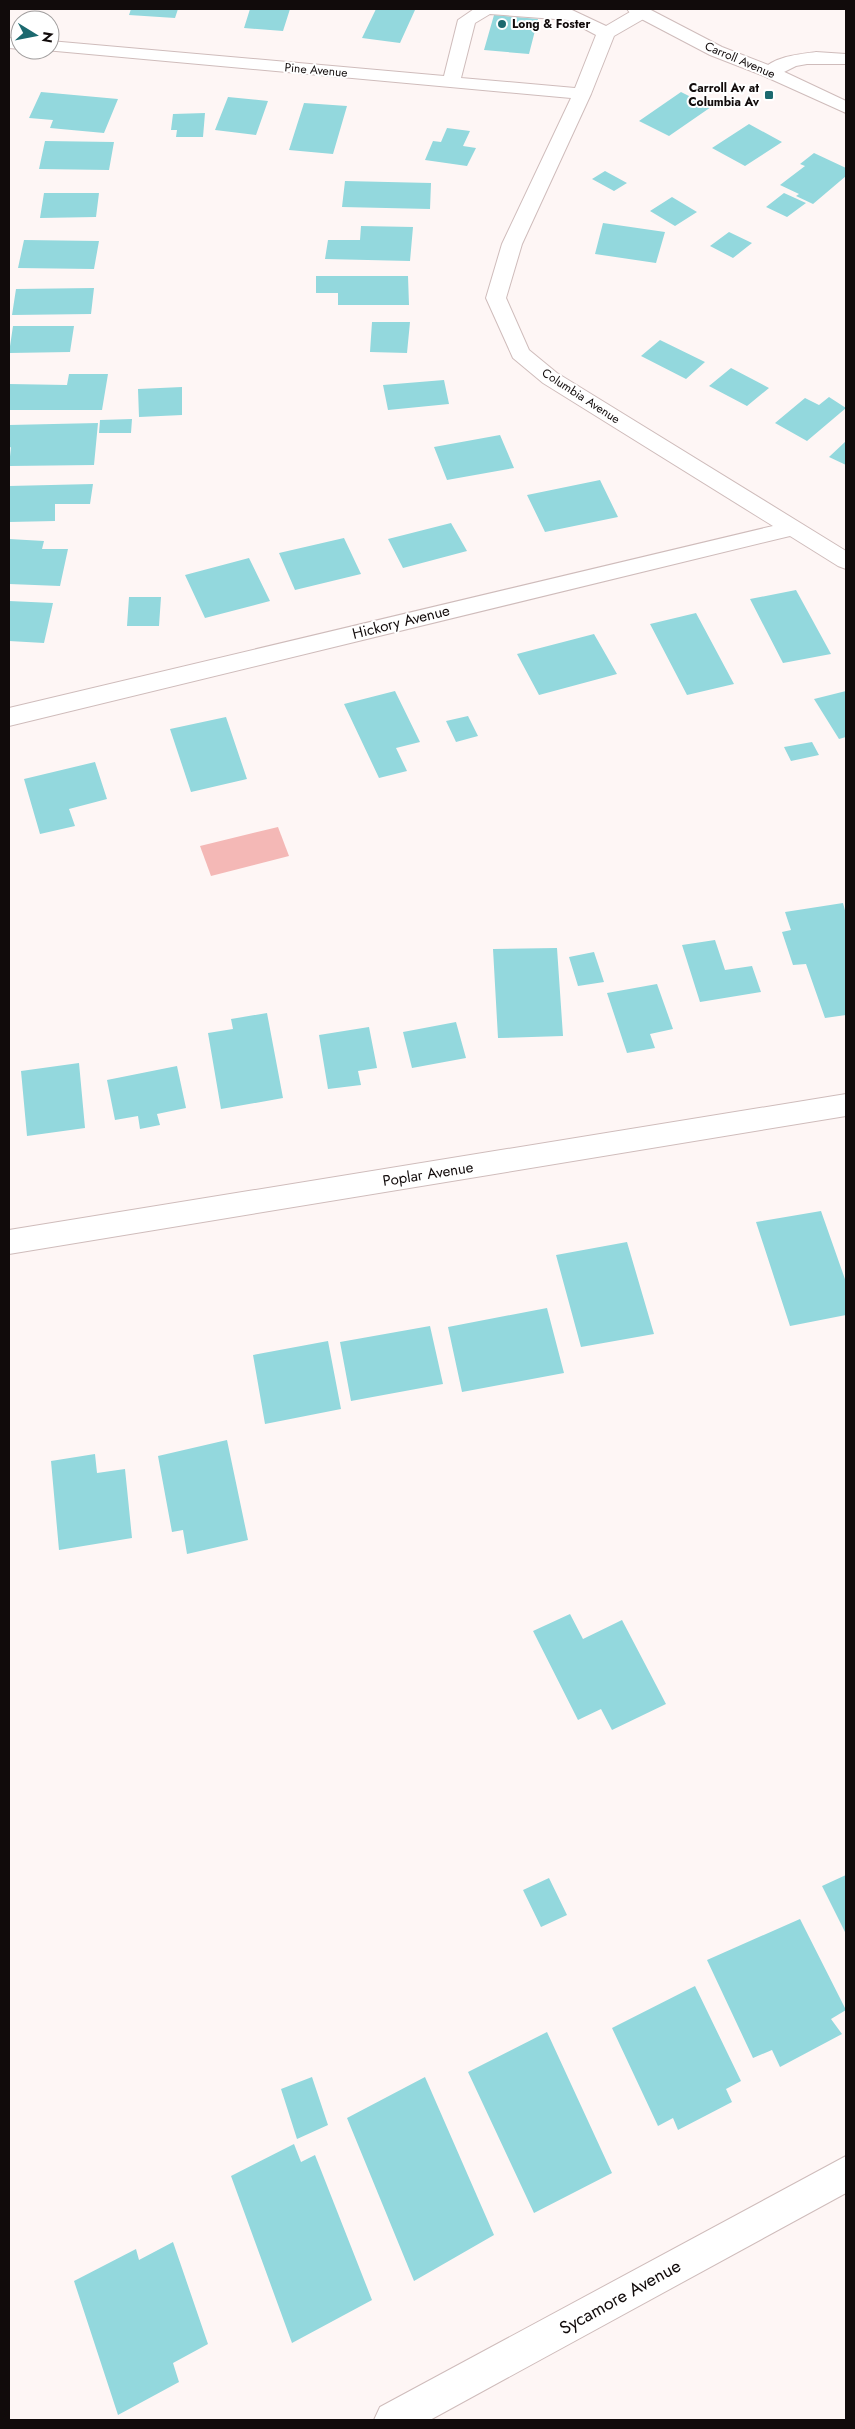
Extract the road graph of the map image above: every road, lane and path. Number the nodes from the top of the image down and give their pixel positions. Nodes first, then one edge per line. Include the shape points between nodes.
1 (488, 9) edge
2 (638, 11) edge
3 (606, 33) junction
4 (60, 47) edge
5 (846, 60) edge
6 (770, 72) junction
7 (451, 82) junction
8 (582, 94) junction
9 (846, 108) edge
10 (794, 528) junction
11 (846, 561) edge
12 (9, 717) edge
13 (846, 1105) edge
14 (9, 1242) edge
15 (846, 2174) edge
16 (394, 2420) edge

1 - 3 street via 572,15
1 - 7 street via 468,20
2 - 3 street
2 - 6 street, Carroll Avenue via 716,51
3 - 8 street, Columbia Avenue
4 - 7 street, Pine Avenue
5 - 6 street via 810,57 787,62
6 - 9 street, Carroll Avenue
7 - 8 street, Pine Avenue
8 - 10 street, Columbia Avenue via 512,244 496,298 520,353 550,378
10 - 11 street, Columbia Avenue
10 - 12 street, Hickory Avenue
13 - 14 street, Poplar Avenue
15 - 16 street, Sycamore Avenue

